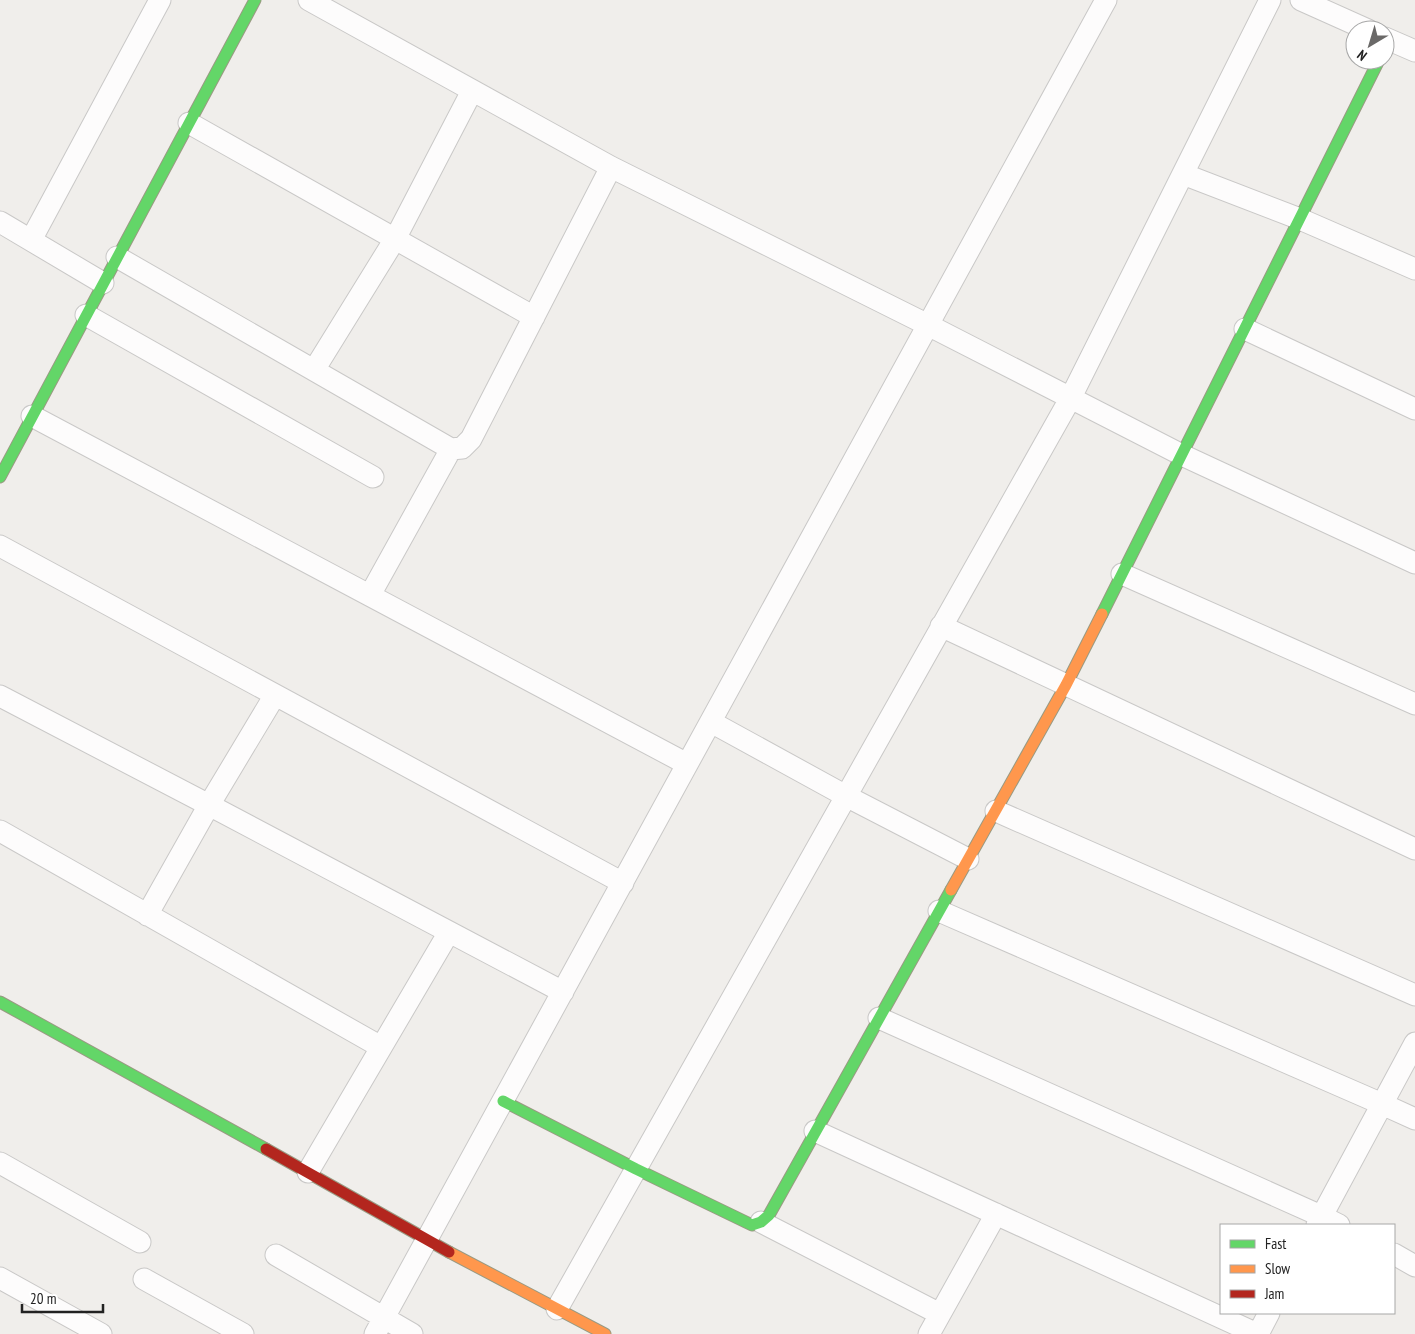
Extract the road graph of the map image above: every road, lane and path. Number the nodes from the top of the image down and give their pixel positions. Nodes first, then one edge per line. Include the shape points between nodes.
1 (160, 0) edge
2 (255, 0) edge
3 (309, 0) edge
4 (1106, 0) edge
5 (1270, 0) edge
6 (1301, 0) edge
7 (1346, 20) edge
8 (1395, 45) edge
9 (1415, 51) edge
10 (1374, 70) edge
11 (472, 91) junction
12 (189, 123) junction
13 (611, 167) junction
14 (1183, 174) junction
15 (1300, 219) junction
16 (0, 222) edge
17 (395, 239) junction
18 (31, 240) junction
19 (117, 257) junction
20 (1415, 269) edge
21 (103, 283) junction
22 (86, 315) junction
23 (534, 317) junction
24 (928, 326) junction
25 (1245, 329) junction
26 (314, 370) junction
27 (1070, 398) junction
28 (1415, 408) edge
29 (32, 416) junction
30 (451, 449) junction
31 (1182, 456) junction
32 (0, 476) edge
33 (373, 477) dead end
34 (0, 546) edge
35 (1415, 563) edge
36 (1122, 574) junction
37 (370, 595) junction
38 (941, 626) junction
39 (1066, 685) junction
40 (275, 695) junction
41 (0, 696) edge
42 (1415, 704) edge
43 (711, 722) junction
44 (687, 764) junction
45 (846, 796) junction
46 (210, 805) junction
47 (996, 810) junction
48 (0, 831) edge
49 (1415, 849) edge
50 (968, 859) junction
51 (622, 883) junction
52 (939, 911) junction
53 (148, 915) junction
54 (449, 932) junction
55 (563, 992) junction
56 (1415, 995) edge
57 (3, 1010) edge
58 (879, 1018) junction
59 (1415, 1043) edge
60 (381, 1047) junction
61 (503, 1101) junction
62 (1382, 1104) junction
63 (1415, 1120) edge
64 (815, 1131) junction
65 (0, 1163) edge
66 (636, 1168) junction
67 (308, 1172) junction
68 (996, 1214) junction
69 (761, 1222) junction
70 (1326, 1222) edge
71 (427, 1240) junction
72 (140, 1242) dead end
73 (276, 1255) dead end
74 (1395, 1255) edge
75 (1415, 1266) edge
76 (0, 1278) edge
77 (144, 1279) dead end
78 (557, 1309) junction
79 (940, 1314) junction
80 (1268, 1314) edge
81 (379, 1326) edge
82 (101, 1334) edge
83 (243, 1334) edge
84 (412, 1334) edge
85 (604, 1334) edge
86 (929, 1334) edge
87 (1257, 1334) edge

1 - 18 street
2 - 12 street
3 - 11 street
4 - 24 street
5 - 14 street
6 - 7 street
8 - 9 street
10 - 15 street
11 - 13 street
11 - 17 street
12 - 17 street
12 - 19 street
13 - 23 street
13 - 24 street
14 - 15 street
14 - 27 street
15 - 20 street
15 - 25 street
16 - 18 street
17 - 23 street
17 - 26 street
18 - 21 street
19 - 21 street
19 - 26 street
21 - 22 street
22 - 29 street
22 - 33 street
23 - 30 street via 471,439 462,448
24 - 27 street
24 - 43 street
25 - 28 street
25 - 31 street
26 - 30 street
27 - 31 street
27 - 38 street
29 - 32 street
29 - 37 street
30 - 37 street
31 - 35 street
31 - 36 street
34 - 40 street
36 - 39 street
36 - 42 street
37 - 44 street
38 - 39 street
38 - 45 street
39 - 47 street
39 - 49 street
40 - 46 street
40 - 51 street
41 - 46 street
43 - 44 street
43 - 45 street
44 - 51 street
45 - 50 street
45 - 66 street
46 - 53 street
46 - 54 street
47 - 50 street
47 - 56 street
48 - 53 street
50 - 52 street
51 - 55 street
52 - 58 street
52 - 62 street
53 - 60 street
54 - 55 street
54 - 60 street
55 - 61 street
57 - 67 street
58 - 64 street
58 - 70 street
59 - 62 street
60 - 67 street
61 - 66 street
61 - 71 street
62 - 63 street
62 - 70 street
64 - 68 street
64 - 69 street via 769,1214
65 - 72 street
66 - 69 street via 752,1225
66 - 78 street
67 - 71 street
68 - 79 street
68 - 87 street
69 - 79 street
71 - 78 street
71 - 81 street
73 - 81 street
74 - 75 street
76 - 82 street
77 - 83 street
78 - 85 street
79 - 86 street
80 - 87 street
81 - 84 street

